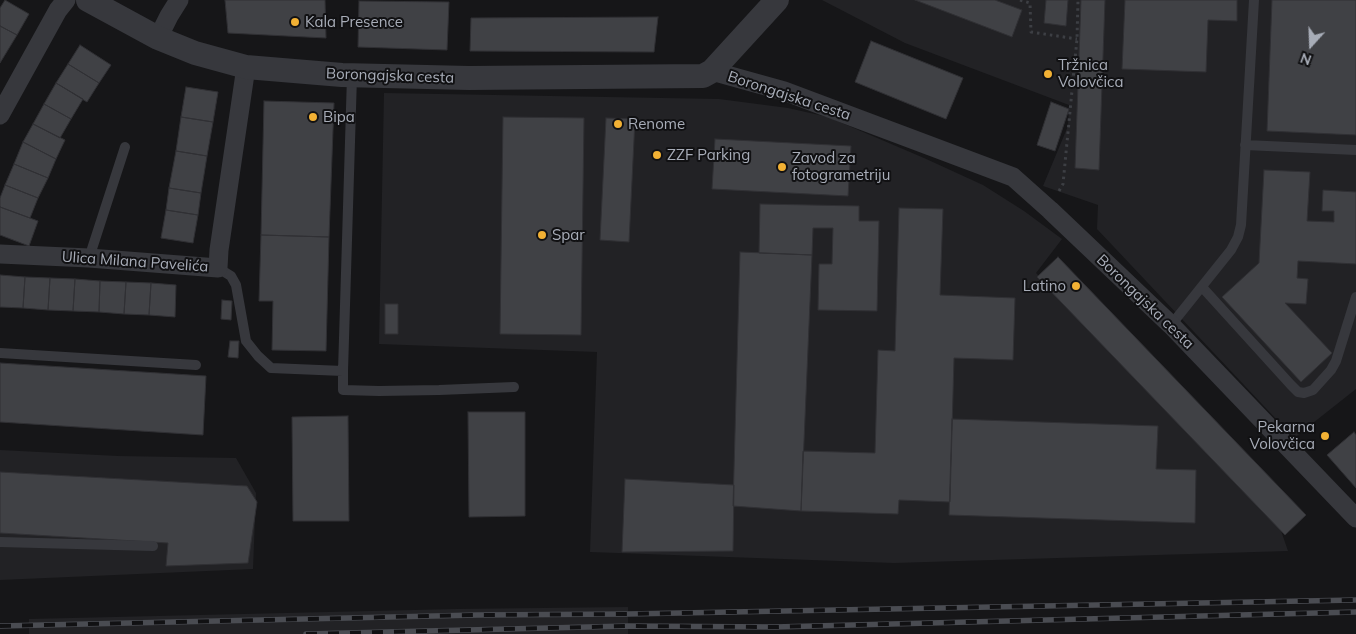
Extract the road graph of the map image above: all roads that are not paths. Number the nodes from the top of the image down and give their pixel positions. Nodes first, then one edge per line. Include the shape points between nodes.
1 (66, 0) edge
2 (88, 0) edge
3 (179, 0) edge
4 (777, 0) edge
5 (1254, 0) edge
6 (158, 38) junction
7 (246, 67) junction
8 (712, 71) junction
9 (352, 76) junction
10 (0, 116) edge
11 (1245, 145) junction
12 (125, 148) dead end
13 (1356, 150) edge
14 (0, 254) edge
15 (89, 258) junction
16 (218, 268) junction
17 (1202, 287) junction
18 (1356, 297) edge
19 (1170, 325) junction
20 (0, 352) edge
21 (196, 365) dead end
22 (342, 371) junction
23 (514, 387) dead end
24 (1356, 518) edge
25 (0, 542) edge
26 (152, 546) dead end

1 - 10 street
2 - 6 street, Borongajska cesta
3 - 6 street
4 - 8 street
5 - 11 lane
6 - 7 street, Borongajska cesta via 195,53
7 - 9 street, Borongajska cesta
7 - 16 street, Ulica Milana Pavelića
8 - 9 street, Borongajska cesta via 694,78
8 - 19 street, Borongajska cesta via 784,91 1013,177
9 - 22 lane
11 - 13 lane
11 - 17 lane via 1240,231 1231,250
12 - 15 lane
14 - 15 street, Ulica Milana Pavelića
15 - 16 street, Ulica Milana Pavelića
16 - 22 lane via 231,276 236,285 246,341 271,368
17 - 18 lane via 1298,392 1304,393 1313,390 1331,370
17 - 19 lane
19 - 24 street, Borongajska cesta
20 - 21 lane
22 - 23 lane via 343,390
25 - 26 lane

